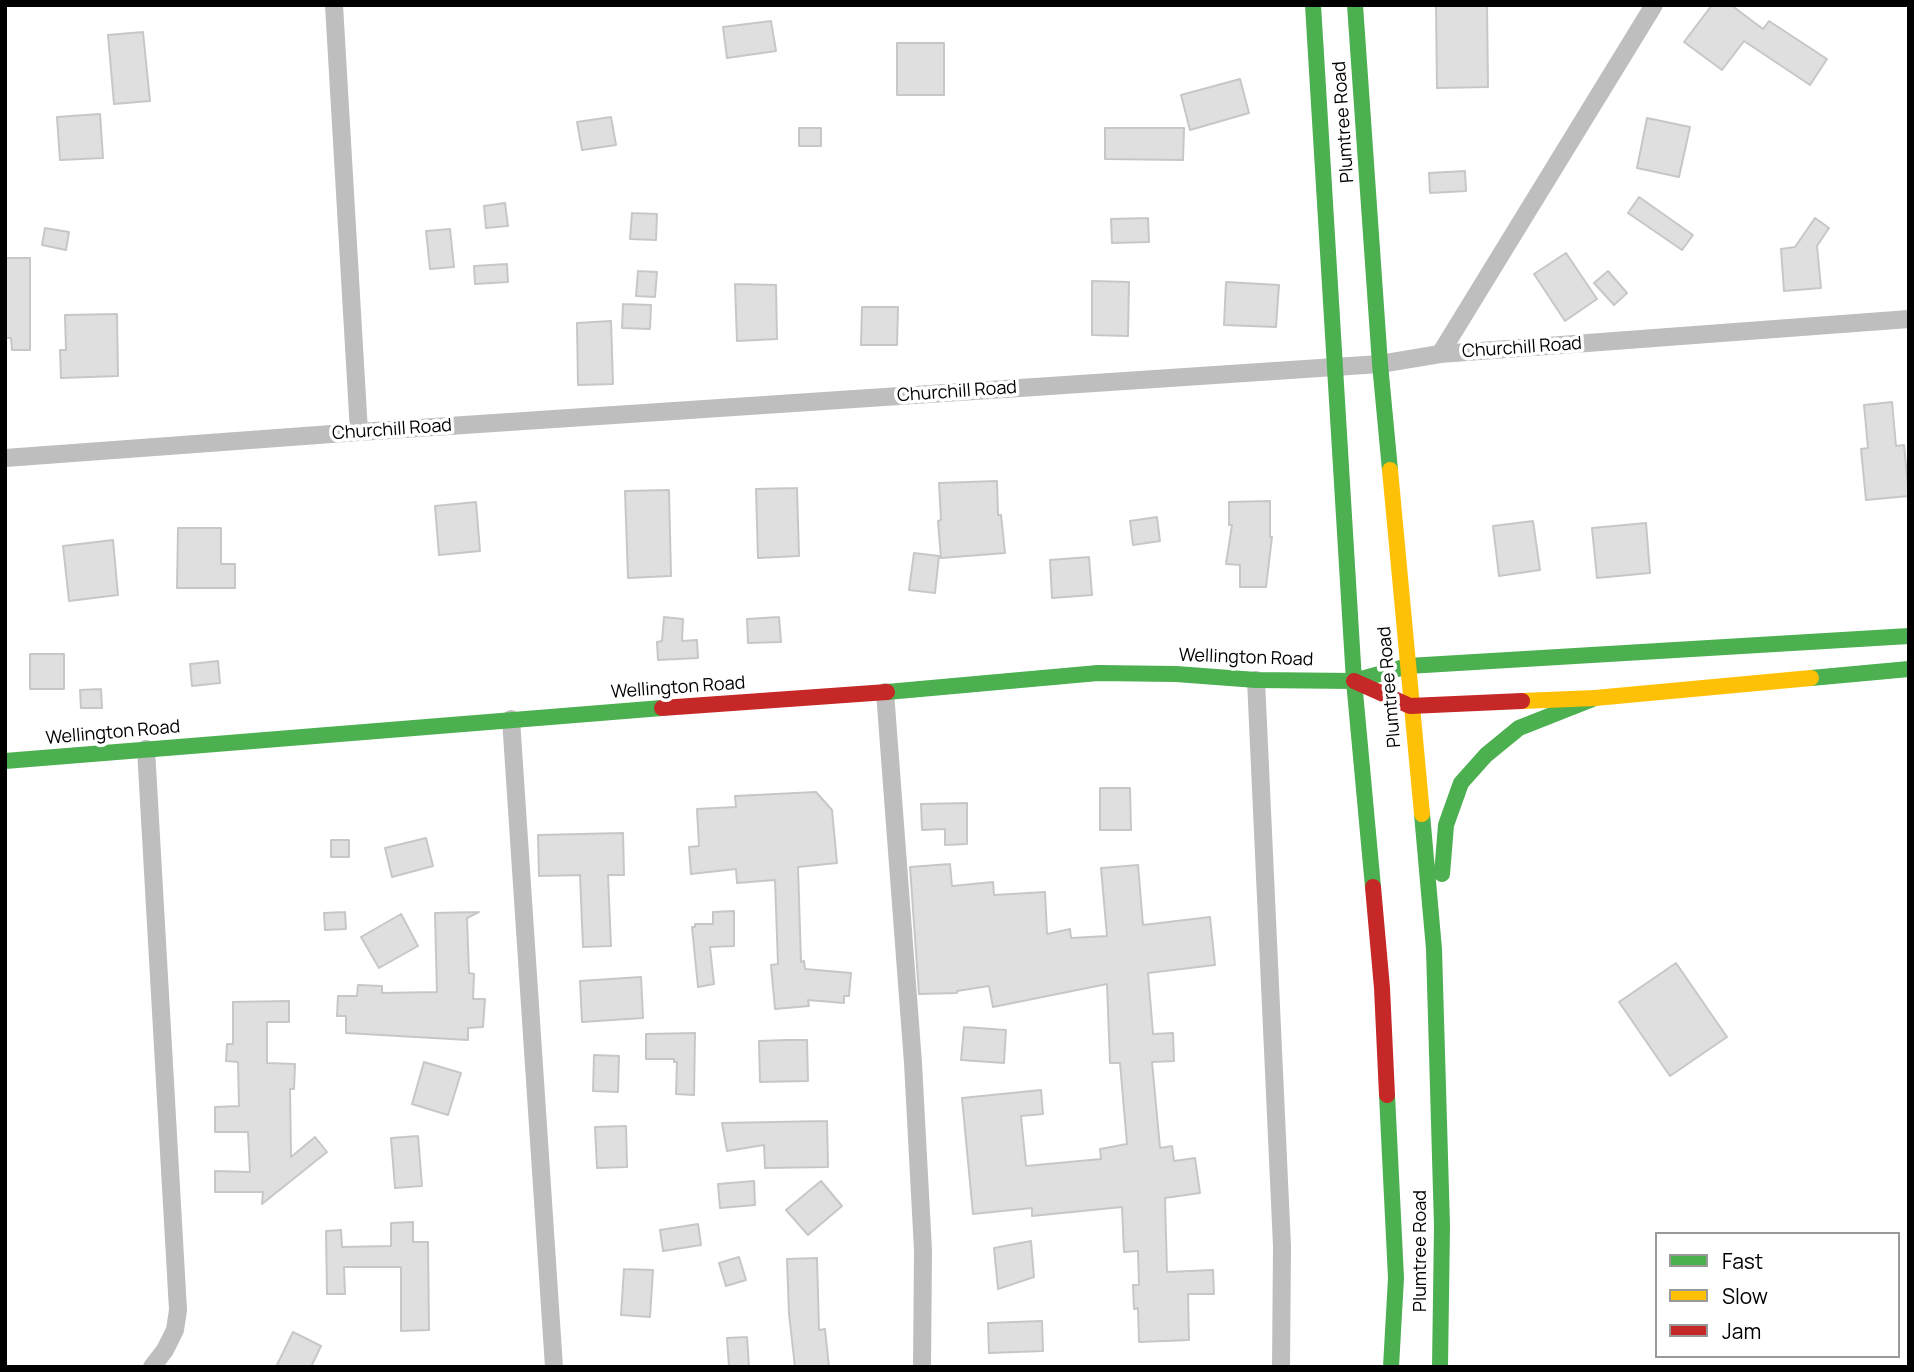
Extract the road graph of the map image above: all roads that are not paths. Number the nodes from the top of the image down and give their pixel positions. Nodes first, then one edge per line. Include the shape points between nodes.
1 (334, 5) edge
2 (1313, 5) edge
3 (1355, 5) edge
4 (1654, 5) edge
5 (1909, 319) edge
6 (1440, 354) junction
7 (1380, 364) junction
8 (1333, 367) junction
9 (359, 432) junction
10 (5, 458) edge
11 (1909, 636) edge
12 (1408, 666) junction
13 (1909, 669) edge
14 (1256, 680) junction
15 (1354, 681) junction
16 (885, 692) junction
17 (1595, 698) junction
18 (1410, 706) junction
19 (511, 719) junction
20 (146, 749) junction
21 (5, 761) edge
22 (1434, 949) junction
23 (152, 1367) edge
24 (554, 1367) edge
25 (922, 1367) edge
26 (1281, 1367) edge
27 (1391, 1367) edge
28 (1440, 1367) edge

1 - 9 street
2 - 8 main road, Plumtree Road
3 - 7 main road, Plumtree Road
4 - 6 street
5 - 6 street, Churchill Road
6 - 7 street, Churchill Road
7 - 8 street, Churchill Road
7 - 12 main road, Plumtree Road
8 - 9 street, Churchill Road
8 - 15 main road, Plumtree Road
9 - 10 street, Churchill Road
11 - 12 main road
12 - 15 main road
12 - 18 main road, Plumtree Road
13 - 17 main road
14 - 15 main road, Wellington Road
14 - 16 main road, Wellington Road via 1098,673
14 - 26 street via 1282,1246
15 - 18 main road
15 - 27 main road, Plumtree Road via 1382,988 1396,1278
16 - 19 main road, Wellington Road
16 - 25 street via 913,1063 923,1250
17 - 18 main road
17 - 22 main road via 1519,729 1461,783 1446,825
18 - 22 main road, Plumtree Road
19 - 20 main road, Wellington Road
19 - 24 street
20 - 21 main road, Wellington Road
20 - 23 street via 178,1310 175,1330
22 - 28 main road, Plumtree Road via 1442,1226

